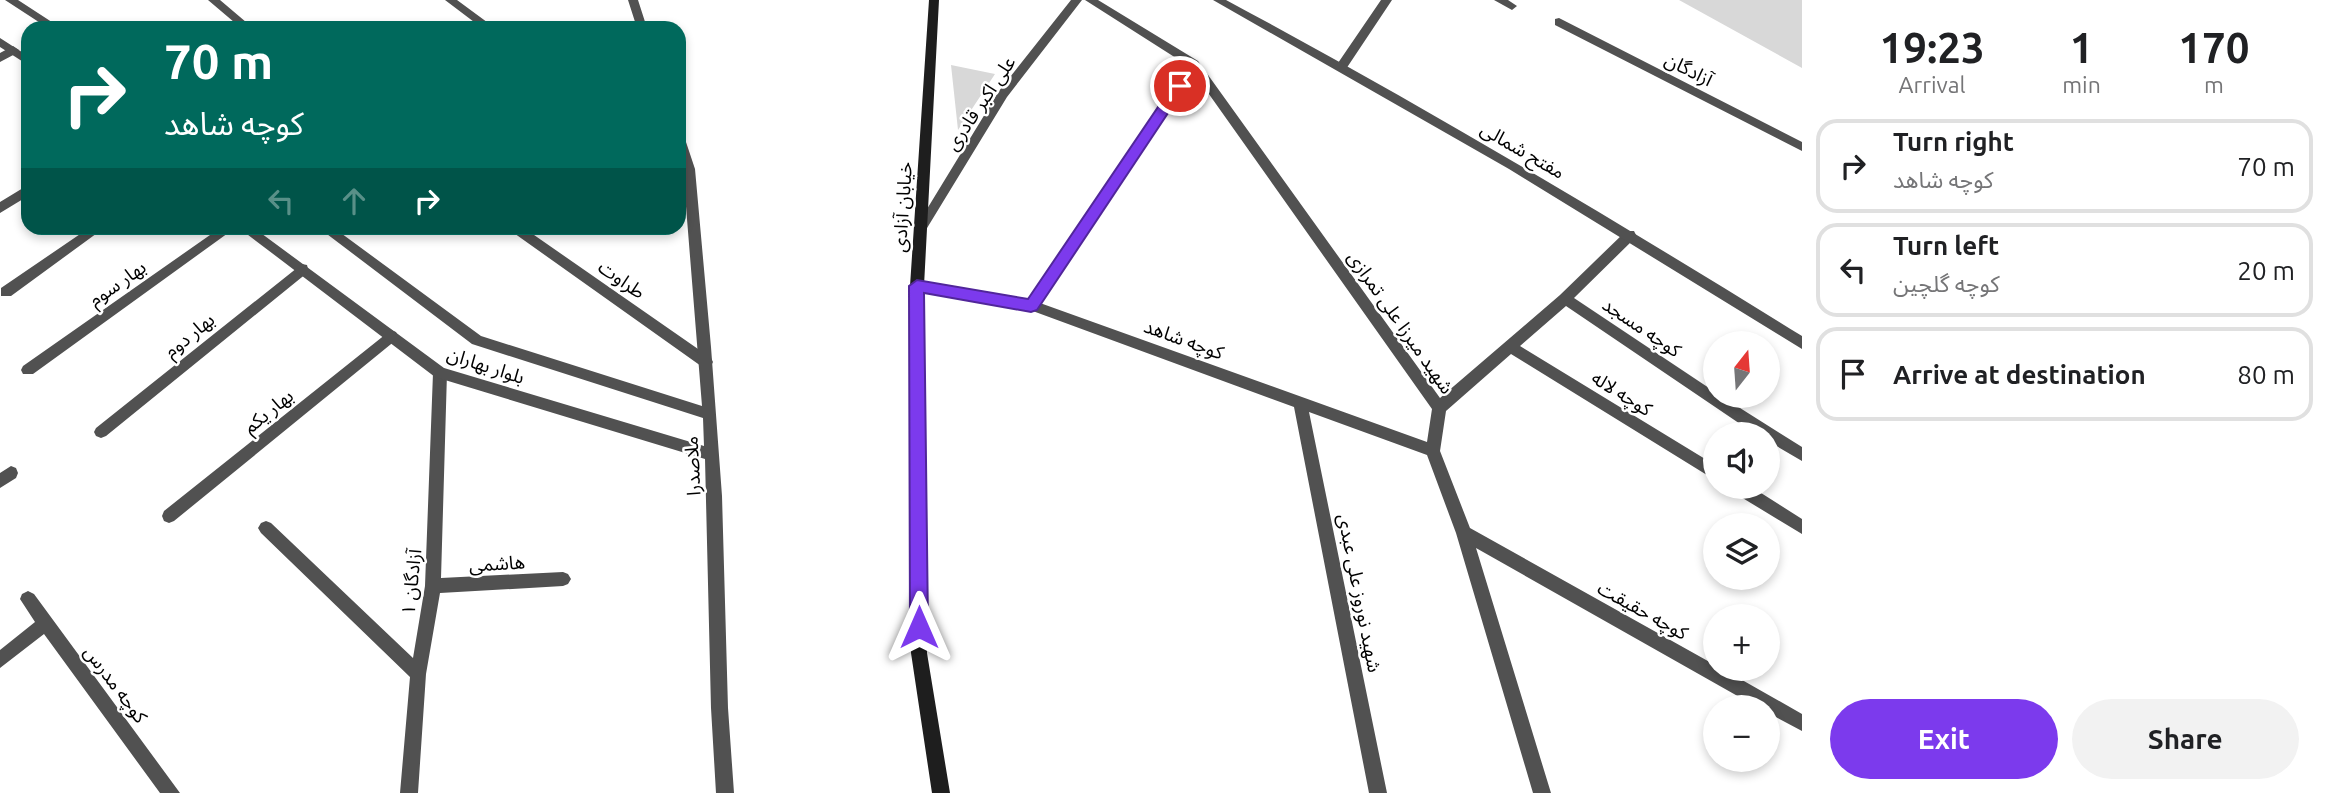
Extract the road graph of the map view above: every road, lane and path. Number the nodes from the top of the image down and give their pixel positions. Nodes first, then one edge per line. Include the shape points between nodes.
1 (10, 0) edge
2 (213, 0) edge
3 (450, 0) edge
4 (633, 0) edge
5 (934, 0) edge
6 (1077, 0) edge
7 (1090, 0) edge
8 (1218, 0) edge
9 (1387, 0) edge
10 (1499, 0) edge
11 (1512, 6) dead end
12 (44, 21) edge
13 (239, 21) edge
14 (480, 21) edge
15 (640, 21) edge
16 (1559, 23) dead end
17 (0, 42) edge
18 (13, 50) junction
19 (21, 56) edge
20 (0, 58) edge
21 (1194, 64) junction
22 (1342, 66) junction
23 (1802, 147) edge
24 (686, 184) edge
25 (21, 194) edge
26 (0, 208) edge
27 (920, 230) junction
28 (1629, 234) junction
29 (88, 235) edge
30 (219, 235) edge
31 (255, 235) edge
32 (335, 235) edge
33 (525, 235) edge
34 (302, 269) junction
35 (917, 286) junction
36 (6, 292) dead end
37 (1565, 299) junction
38 (1031, 306) junction
39 (391, 336) junction
40 (1802, 343) edge
41 (1509, 346) junction
42 (706, 362) junction
43 (27, 370) dead end
44 (440, 373) junction
45 (1300, 401) junction
46 (1439, 408) junction
47 (709, 414) junction
48 (1749, 422) edge
49 (101, 432) dead end
50 (1780, 442) edge
51 (1433, 451) junction
52 (712, 455) junction
53 (1802, 455) edge
54 (1703, 466) edge
55 (1757, 499) edge
56 (169, 516) dead end
57 (1802, 527) edge
58 (266, 528) dead end
59 (1464, 533) junction
60 (563, 579) dead end
61 (433, 586) junction
62 (28, 599) dead end
63 (45, 624) junction
64 (0, 660) edge
65 (418, 674) junction
66 (1802, 723) edge
67 (171, 793) edge
68 (409, 793) edge
69 (725, 793) edge
70 (941, 793) edge
71 (1378, 793) edge
72 (1542, 793) edge

1 - 12 street
2 - 13 street
3 - 14 street
4 - 15 street
5 - 27 main road, خیابان آزادی
6 - 27 street, علی اکبر قادری via 1003,94
7 - 21 street, شهید میرزا علی تمرازی
8 - 22 street, مفتح شمالی
9 - 22 street
10 - 11 street
16 - 23 street, آزادگان
17 - 18 street
18 - 19 street
18 - 20 street
21 - 38 street
21 - 46 street, شهید میرزا علی تمرازی
22 - 28 street, مفتح شمالی
24 - 42 street, ملاصدرا
25 - 26 street
27 - 35 main road, خیابان آزادی
28 - 37 street
28 - 40 street, مفتح شمالی
29 - 36 street
30 - 43 street, بهار سوم
31 - 34 street, بلوار بهاران
32 - 47 street, بلوار بهاران via 477,340
33 - 42 street, طراوت
34 - 39 street, بلوار بهاران
34 - 49 street, بهار دوم
35 - 38 street, کوچه شاهد
35 - 70 main road, خیابان آزادی via 919,653
37 - 41 street
37 - 48 street, کوچه مسجد
38 - 45 street, کوچه شاهد
39 - 44 street, بلوار بهاران
39 - 56 street, بهار یکم
41 - 46 street
41 - 54 street, کوچه لاله
42 - 47 street, ملاصدرا
44 - 52 street, بلوار بهاران
44 - 61 street, آزادگان ۱
45 - 51 street, کوچه شاهد
45 - 71 street, شهید نوروز علی عبدی
46 - 51 street, شهید میرزا علی تمرازی
47 - 52 street, ملاصدرا
50 - 53 street, کوچه مسجد
51 - 59 street, شهید میرزا علی تمرازی
52 - 69 street, ملاصدرا
55 - 57 street
58 - 65 street
59 - 66 street, کوچه حقیقت
59 - 72 street, شهید میرزا علی تمرازی
60 - 61 street, هاشمی
61 - 65 street, آزادگان ۱
62 - 63 street, کوچه مدرس
63 - 64 street
63 - 67 street, کوچه مدرس
65 - 68 street, آزادگان ۱

